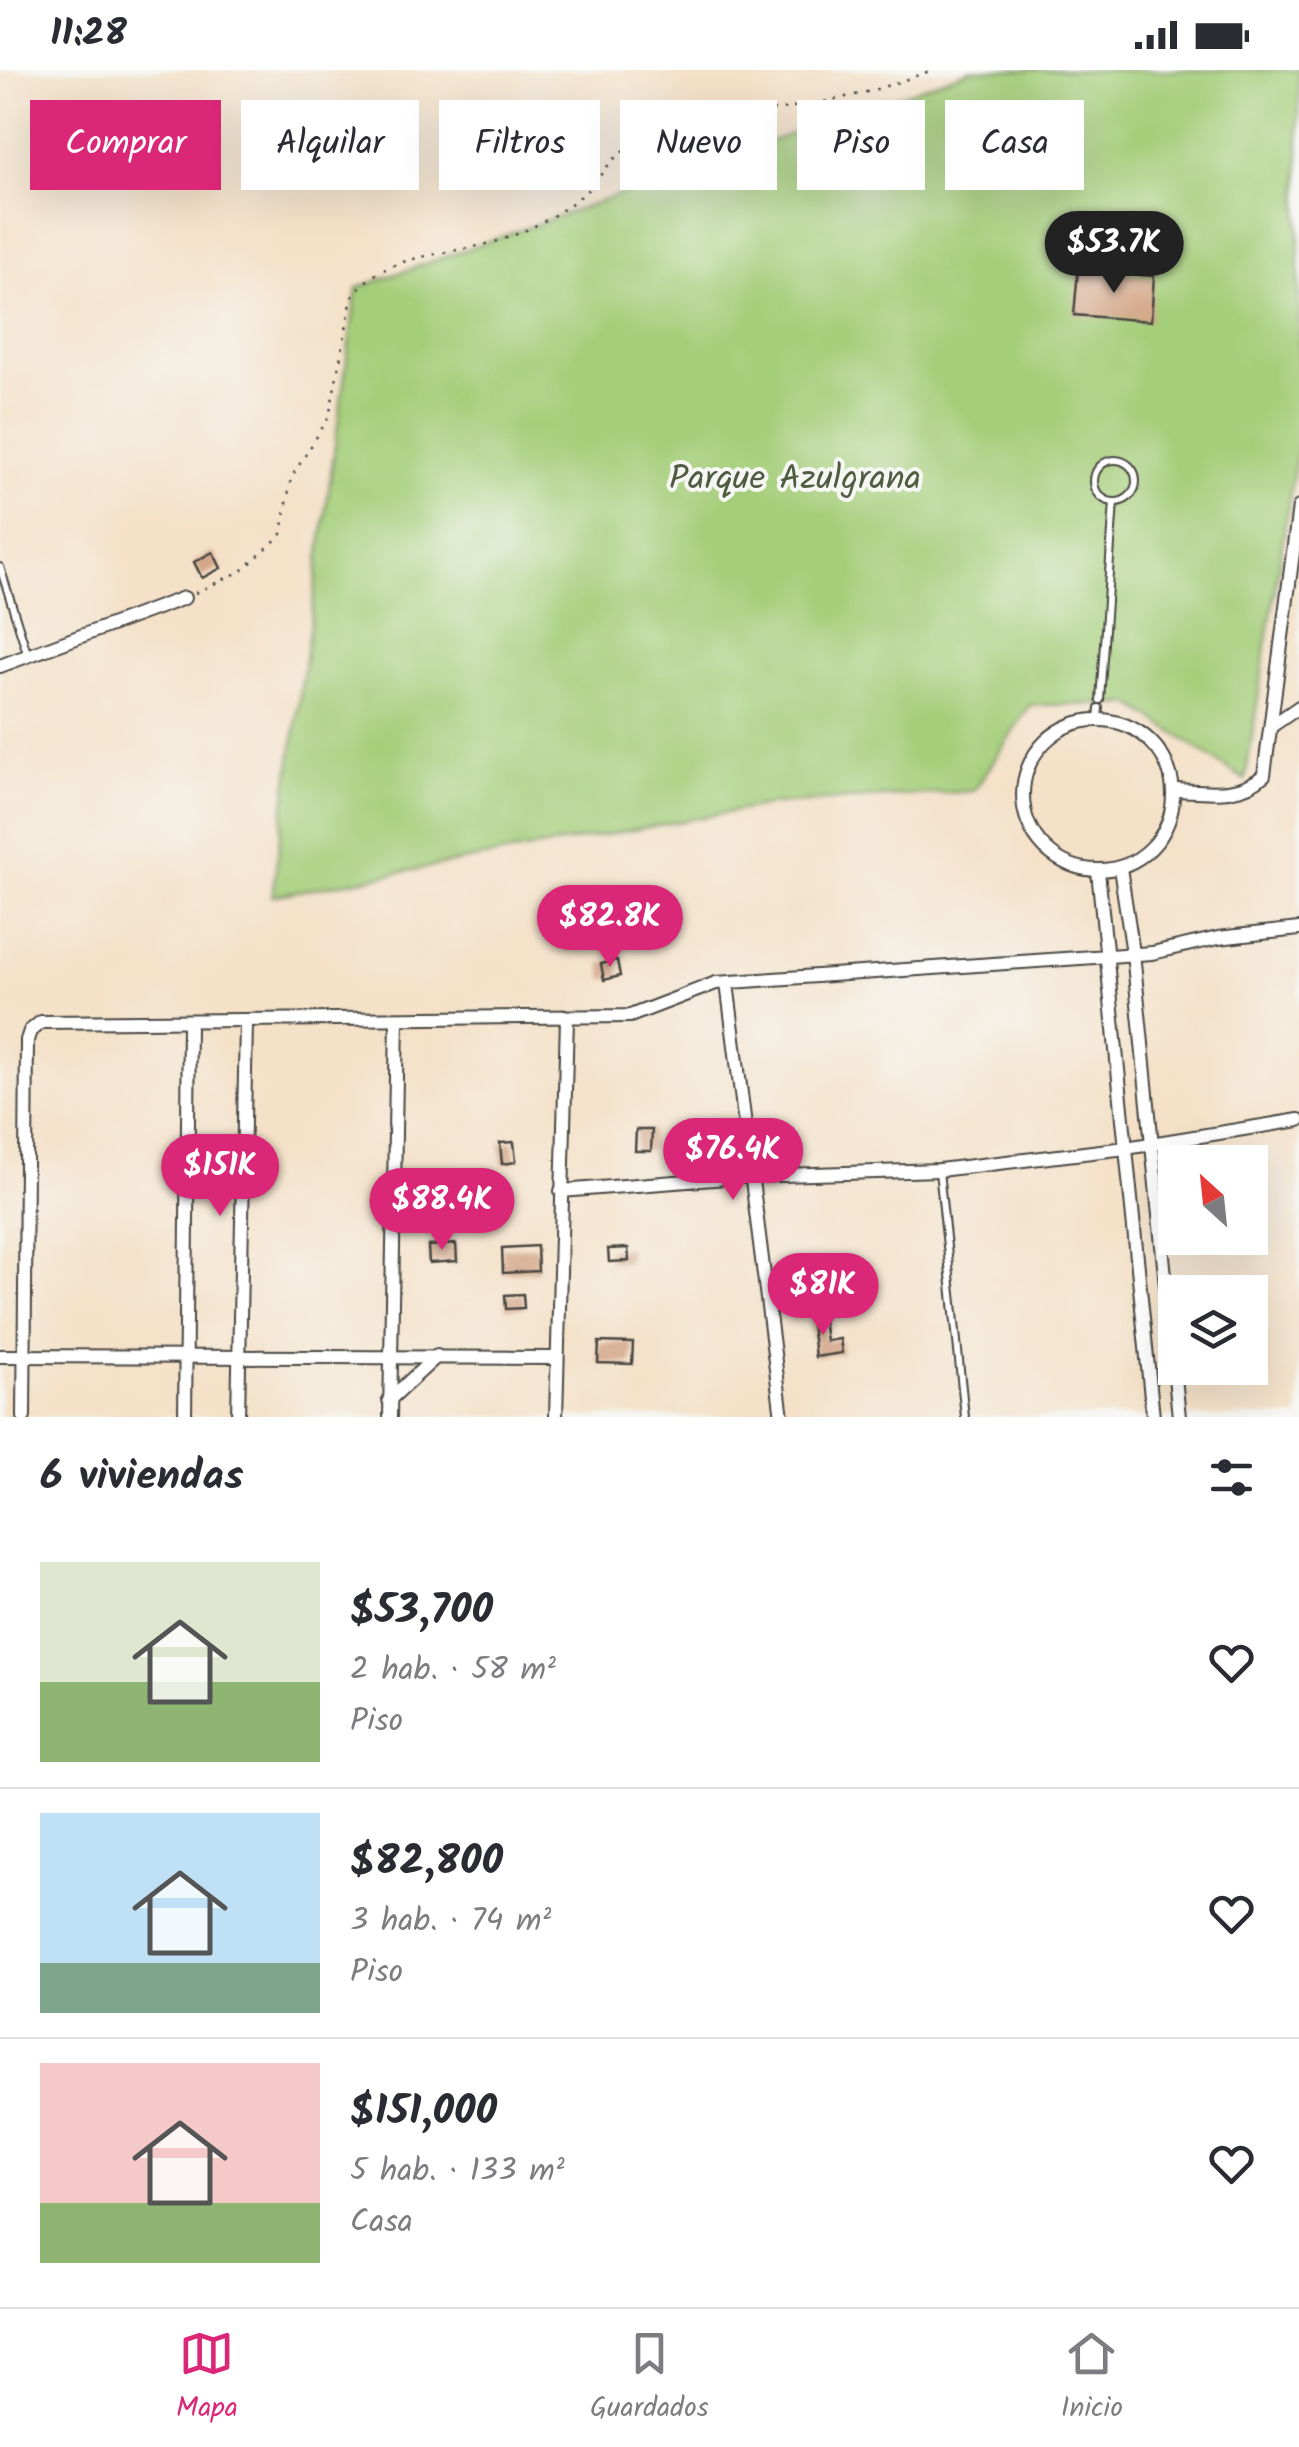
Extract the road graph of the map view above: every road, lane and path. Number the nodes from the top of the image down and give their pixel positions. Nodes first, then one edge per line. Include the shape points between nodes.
1 (934, 70) edge
2 (1114, 502) junction
3 (1299, 507) edge
4 (0, 567) edge
5 (184, 598) joint
6 (28, 657) junction
7 (0, 666) edge
8 (1299, 707) edge
9 (1099, 709) junction
10 (1272, 725) junction
11 (1174, 790) junction
12 (1120, 868) junction
13 (1098, 871) junction
14 (1299, 929) edge
15 (1133, 953) junction
16 (1105, 954) junction
17 (726, 983) junction
18 (568, 1018) junction
19 (397, 1019) junction
20 (246, 1023) junction
21 (189, 1024) junction
22 (1299, 1120) edge
23 (1150, 1142) junction
24 (1126, 1148) junction
25 (939, 1170) junction
26 (751, 1176) junction
27 (561, 1191) junction
28 (0, 1356) edge
29 (25, 1356) junction
30 (185, 1356) junction
31 (388, 1356) junction
32 (436, 1356) junction
33 (239, 1358) junction
34 (556, 1358) junction
35 (389, 1400) junction
36 (24, 1417) edge
37 (185, 1417) edge
38 (238, 1417) edge
39 (390, 1417) edge
40 (556, 1417) edge
41 (782, 1417) edge
42 (965, 1417) edge
43 (1153, 1417) edge
44 (1179, 1417) edge

1 - 5 path via 849,97 637,144 604,164 586,192 548,220 362,281 352,298 329,417 291,478 282,534 243,570
2 - 2 lane via 1126,499 1137,483 1130,464 1117,460 1099,467 1094,479 1102,497
2 - 9 lane
3 - 10 street
4 - 6 lane
5 - 6 street
6 - 7 street
8 - 10 street
9 - 11 street via 1154,744
9 - 13 street via 1036,750 1022,796 1031,830 1053,857
10 - 11 street via 1264,775 1251,788
11 - 12 street via 1160,838
12 - 13 street
12 - 15 street
13 - 16 street
14 - 15 street
15 - 16 street
15 - 23 street
16 - 17 street
16 - 24 street
17 - 18 street via 630,1016
17 - 26 street
18 - 19 street
18 - 27 street
19 - 20 street
19 - 31 street
20 - 21 street
20 - 33 street
21 - 29 street via 41,1022 30,1031
21 - 30 street
22 - 23 street
23 - 24 street
23 - 44 street
24 - 25 street
24 - 43 street
25 - 26 street
25 - 42 lane
26 - 27 street
26 - 41 street
27 - 34 street
28 - 29 street
29 - 30 street
29 - 36 street
30 - 33 street
30 - 37 street
31 - 32 street
31 - 33 street
31 - 35 street
32 - 34 street
32 - 35 street
33 - 38 street
34 - 40 street
35 - 39 street

